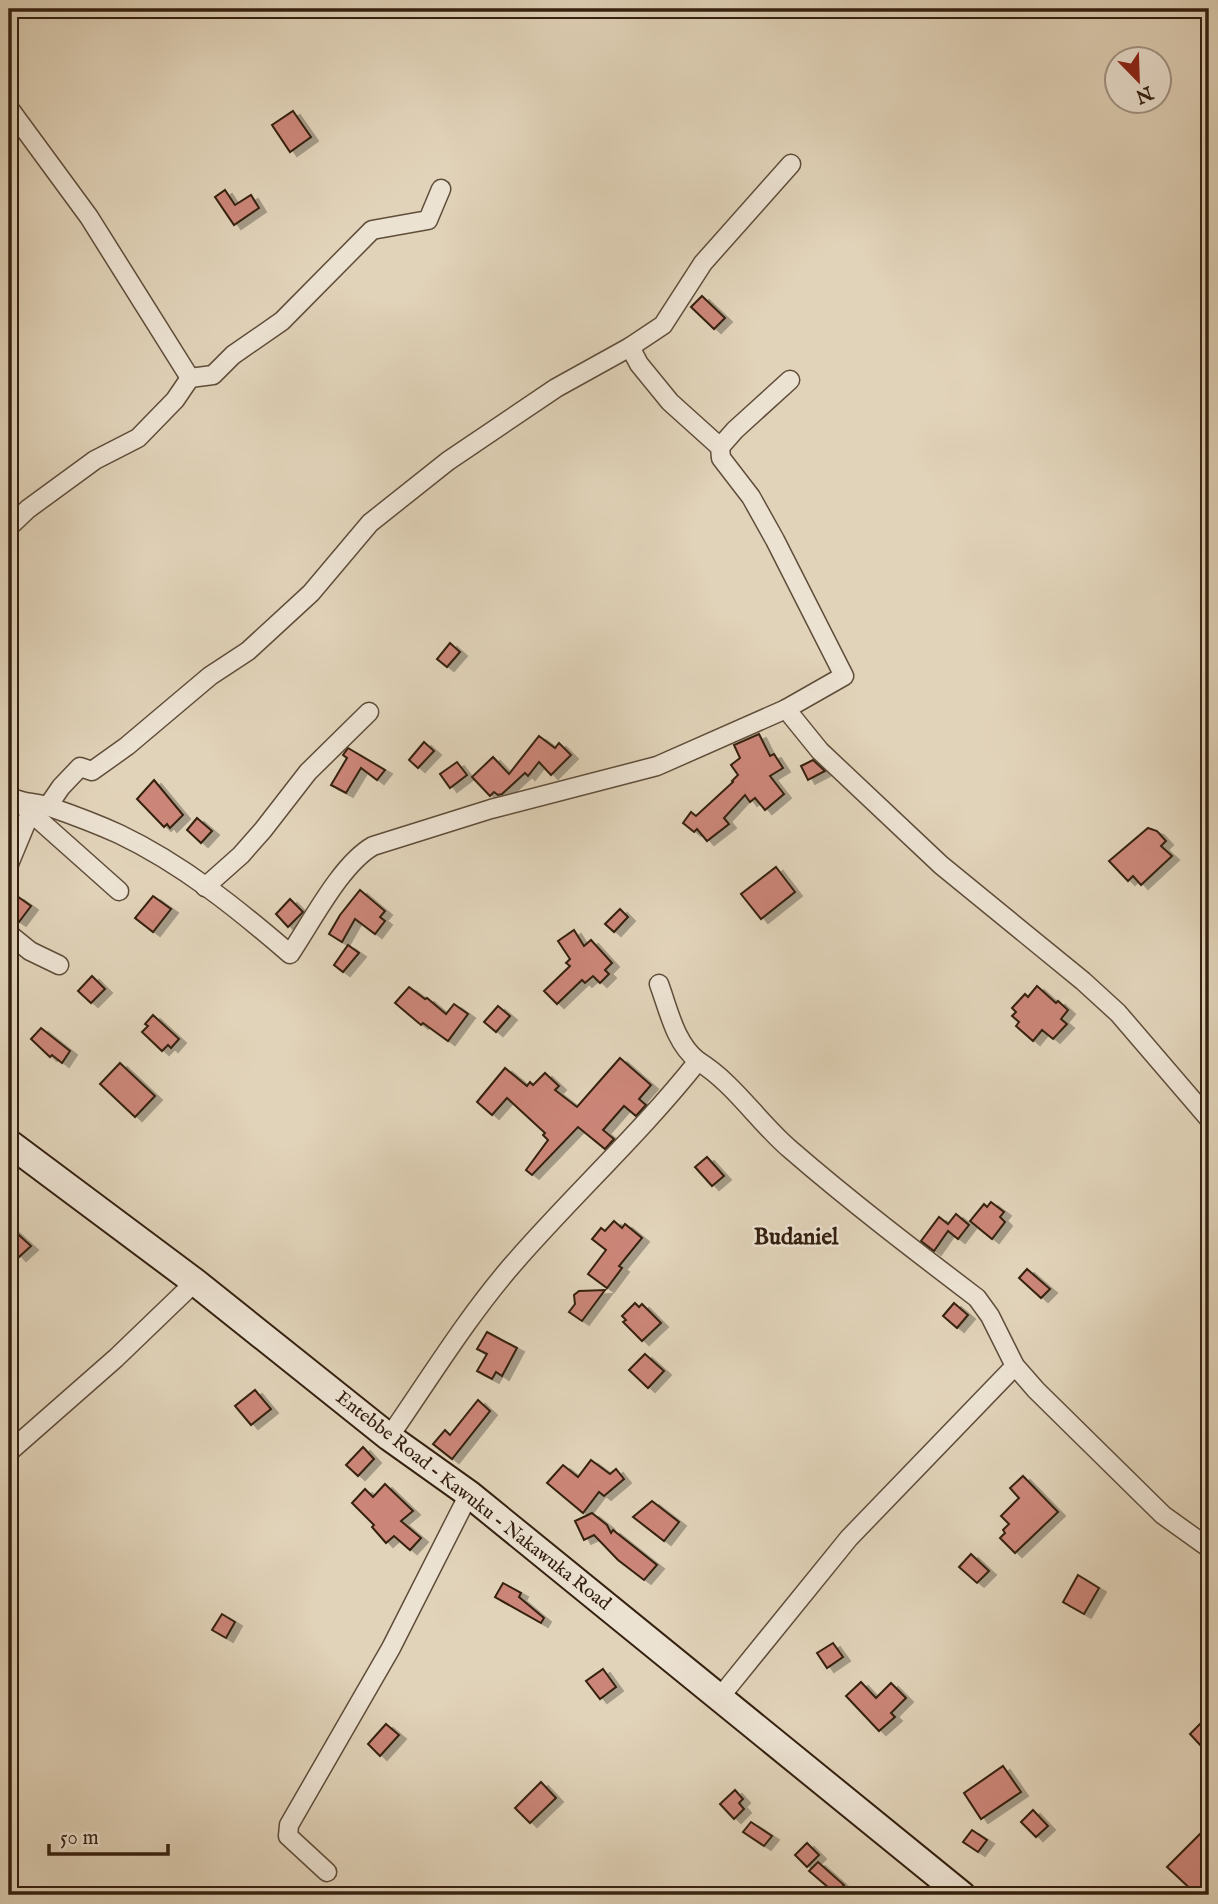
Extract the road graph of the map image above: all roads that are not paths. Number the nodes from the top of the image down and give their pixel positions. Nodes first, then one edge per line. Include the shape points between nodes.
1 (9, 108) edge
2 (790, 164) dead end
3 (441, 189) dead end
4 (629, 347) junction
5 (190, 378) junction
6 (790, 380) dead end
7 (720, 447) junction
8 (9, 527) edge
9 (786, 709) junction
10 (369, 712) dead end
11 (26, 803) edge
12 (9, 864) edge
13 (205, 887) junction
14 (118, 891) dead end
15 (9, 934) edge
16 (59, 965) dead end
17 (659, 984) dead end
18 (698, 1061) junction
19 (1209, 1119) edge
20 (9, 1143) edge
21 (195, 1282) junction
22 (1015, 1366) junction
23 (389, 1437) junction
24 (9, 1452) edge
25 (469, 1494) junction
26 (1209, 1548) edge
27 (719, 1697) junction
28 (327, 1872) dead end
29 (962, 1895) edge

1 - 5 street via 89,217
2 - 4 street via 703,263 663,325
3 - 5 street via 428,220 372,230 282,321 213,375
4 - 7 street via 670,402
4 - 11 street via 546,394 448,461 370,523 311,593 248,651 92,771 80,767 61,787
5 - 8 street via 176,400 138,438 95,460
6 - 7 street
7 - 9 street via 722,458 775,540 844,676
9 - 13 street via 657,766 491,809 373,846 349,866 290,954
9 - 19 street via 820,751 923,848 1118,1013
10 - 13 street via 308,772 241,855
11 - 12 street
11 - 13 street via 118,834
11 - 14 street via 61,842
15 - 16 street
17 - 18 street via 677,1034
18 - 22 street via 729,1085 789,1149 976,1298
18 - 23 street via 490,1292
20 - 21 main road, Entebbe Road - Kawuku - Nakawuka Road
21 - 23 main road, Entebbe Road - Kawuku - Nakawuka Road
21 - 24 street via 116,1359
22 - 26 street via 1163,1515
22 - 27 street via 849,1538
23 - 25 main road, Entebbe Road - Kawuku - Nakawuka Road
25 - 27 main road, Entebbe Road - Kawuku - Nakawuka Road
25 - 28 street via 391,1648 289,1825 288,1836
27 - 29 main road, Entebbe Road - Kawuku - Nakawuka Road

